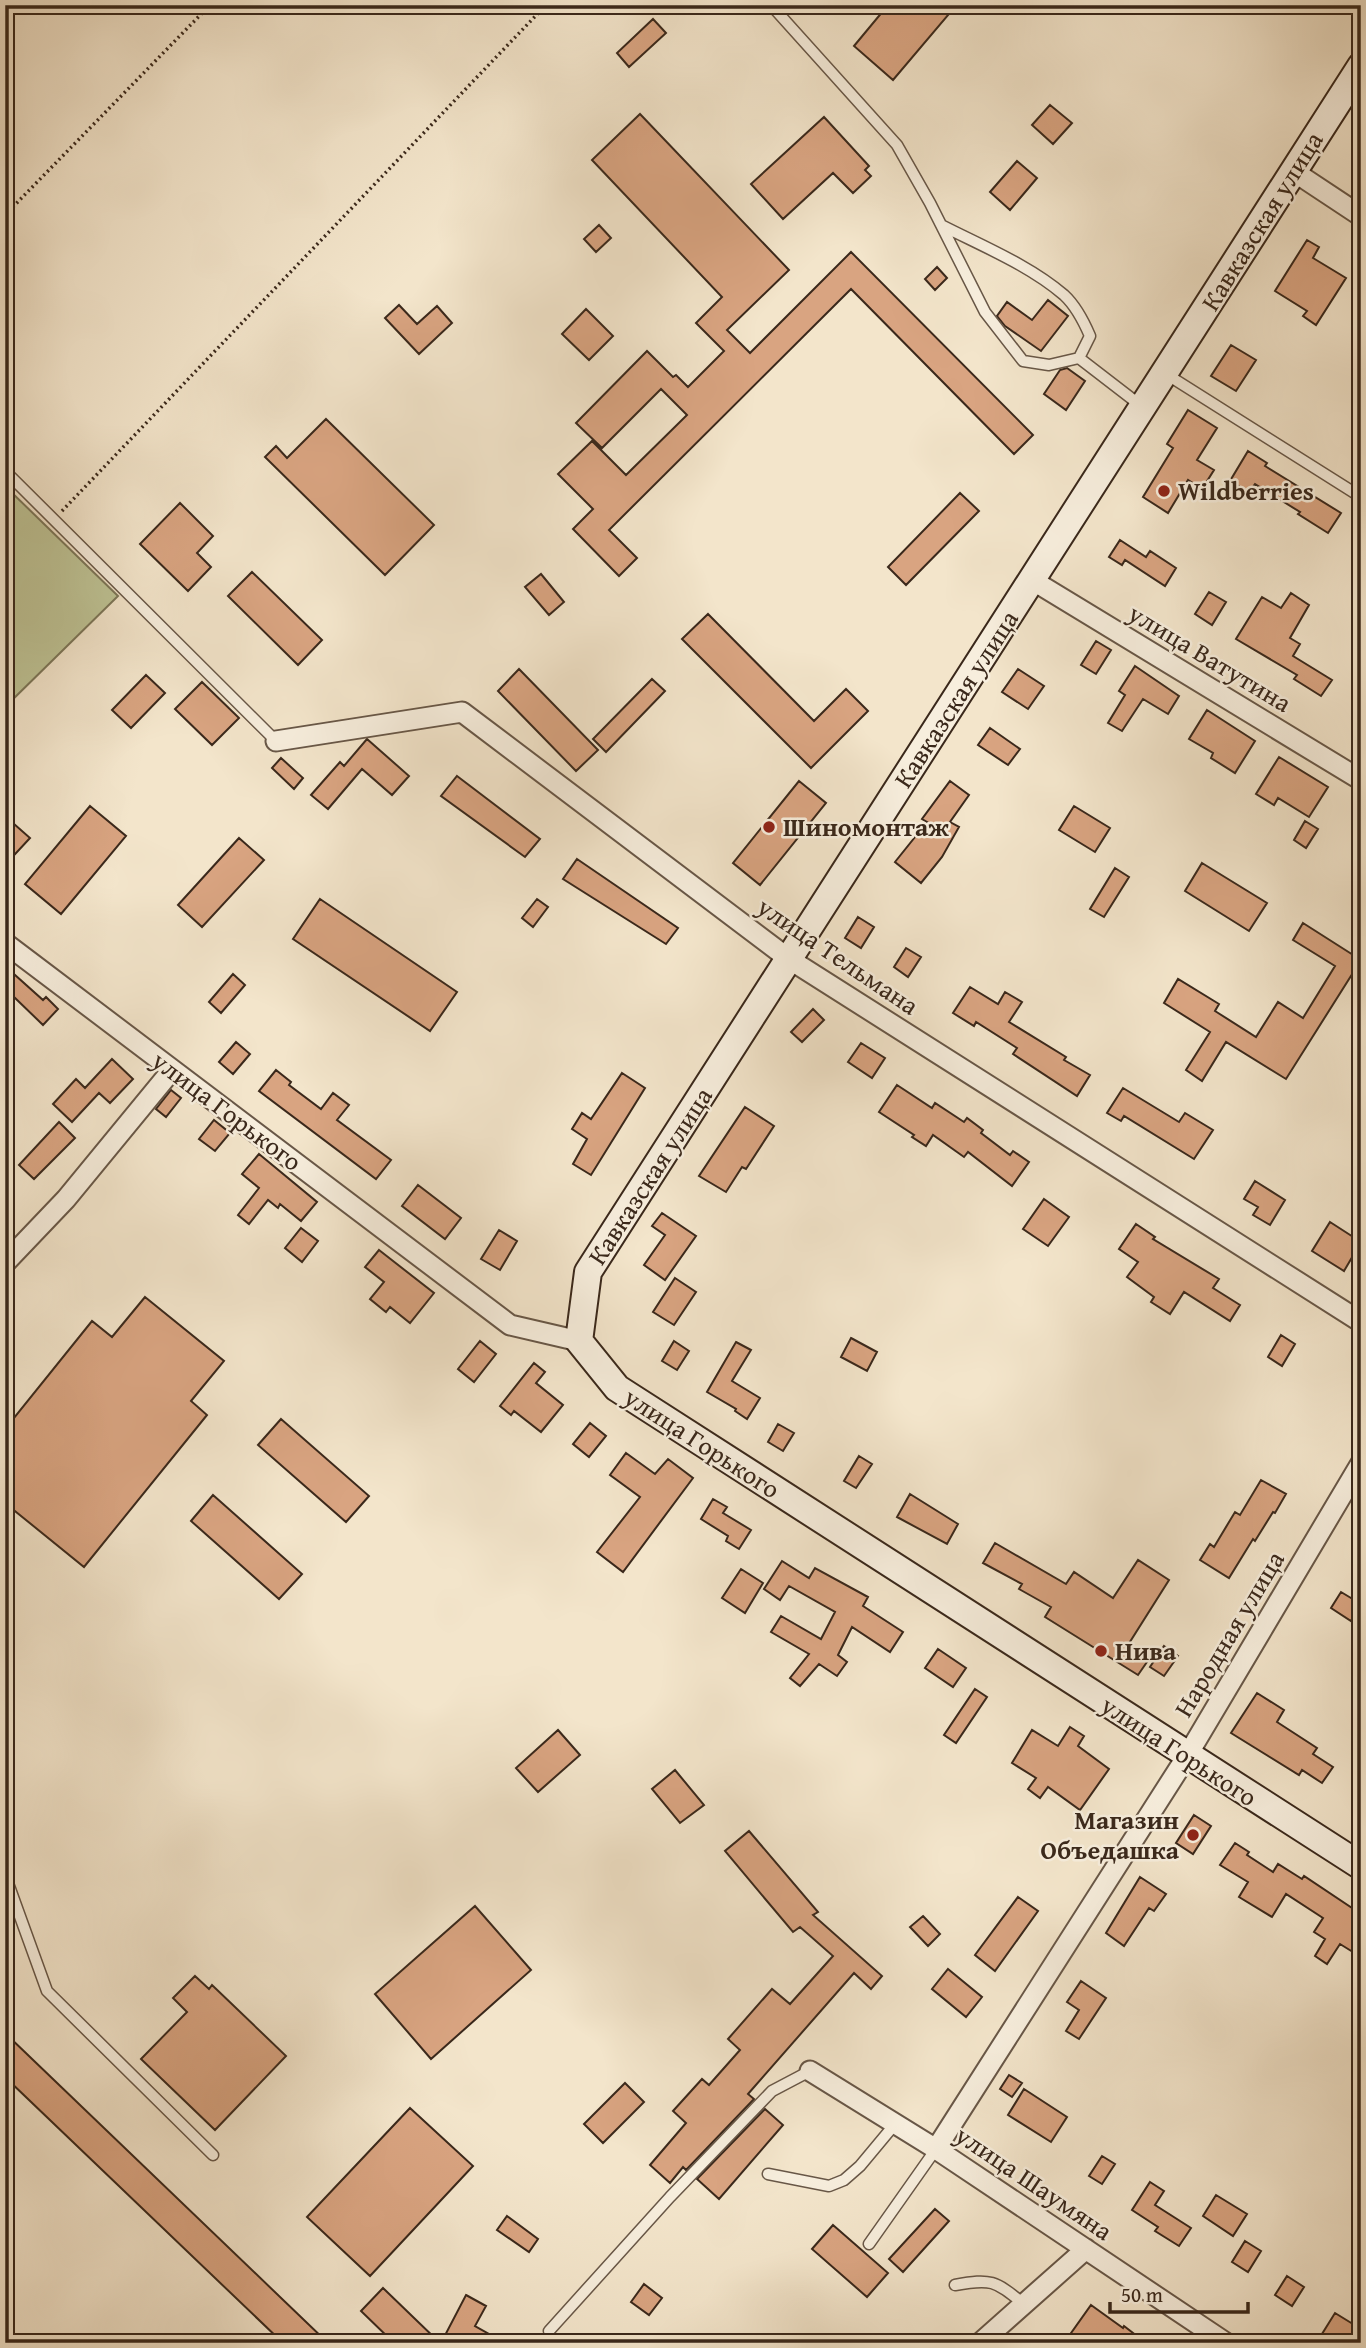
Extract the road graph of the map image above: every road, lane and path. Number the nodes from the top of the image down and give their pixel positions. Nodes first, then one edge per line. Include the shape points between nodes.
1 (210, 5) edge
2 (546, 5) edge
3 (771, 5) edge
4 (1361, 66) edge
5 (1293, 171) junction
6 (5, 215) edge
7 (1361, 216) edge
8 (941, 225) junction
9 (1079, 358) junction
10 (1166, 374) junction
11 (1143, 408) junction
12 (5, 471) edge
13 (1361, 497) edge
14 (53, 520) junction
15 (1032, 580) junction
16 (276, 741) joint
17 (1361, 780) edge
18 (5, 943) edge
19 (789, 959) junction
20 (172, 1070) junction
21 (5, 1263) edge
22 (1361, 1322) edge
23 (579, 1341) junction
24 (1361, 1463) edge
25 (1187, 1756) junction
26 (1361, 1866) edge
27 (5, 1875) edge
28 (810, 2071) joint
29 (895, 2124) junction
30 (936, 2149) junction
31 (213, 2155) dead end
32 (768, 2174) dead end
33 (869, 2244) dead end
34 (1086, 2249) junction
35 (955, 2285) dead end
36 (1024, 2304) junction
37 (549, 2332) dead end
38 (981, 2343) edge
39 (1226, 2343) edge

1 - 6 path
2 - 14 path
3 - 8 lane via 897,145
4 - 5 main road, Кавказская улица
5 - 7 street
5 - 10 main road, Кавказская улица
8 - 9 lane via 1065,296 1090,336
8 - 9 lane via 985,312 1023,361 1049,365
9 - 11 lane
10 - 11 main road, Кавказская улица
10 - 13 lane
11 - 15 main road, Кавказская улица
12 - 14 lane
14 - 16 lane
15 - 17 street, улица Ватутина
15 - 19 main road, Кавказская улица
16 - 19 street, улица Тельмана via 462,712
18 - 20 street, улица Горького
19 - 22 street, улица Тельмана
19 - 23 main road, Кавказская улица via 588,1272
20 - 21 street via 66,1199
20 - 23 street, улица Горького via 510,1325
23 - 25 main road, улица Горького via 617,1388
24 - 25 street, Народная улица
25 - 26 main road, улица Горького
25 - 30 street, Народная улица
27 - 31 lane via 47,1991
28 - 29 street, улица Шаумяна
28 - 37 lane via 772,2091
29 - 30 street, улица Шаумяна
29 - 32 lane via 860,2166 829,2186
30 - 33 lane
30 - 34 street, улица Шаумяна
34 - 36 street
34 - 39 street, улица Шаумяна
35 - 36 lane via 982,2280 999,2285
36 - 38 street

